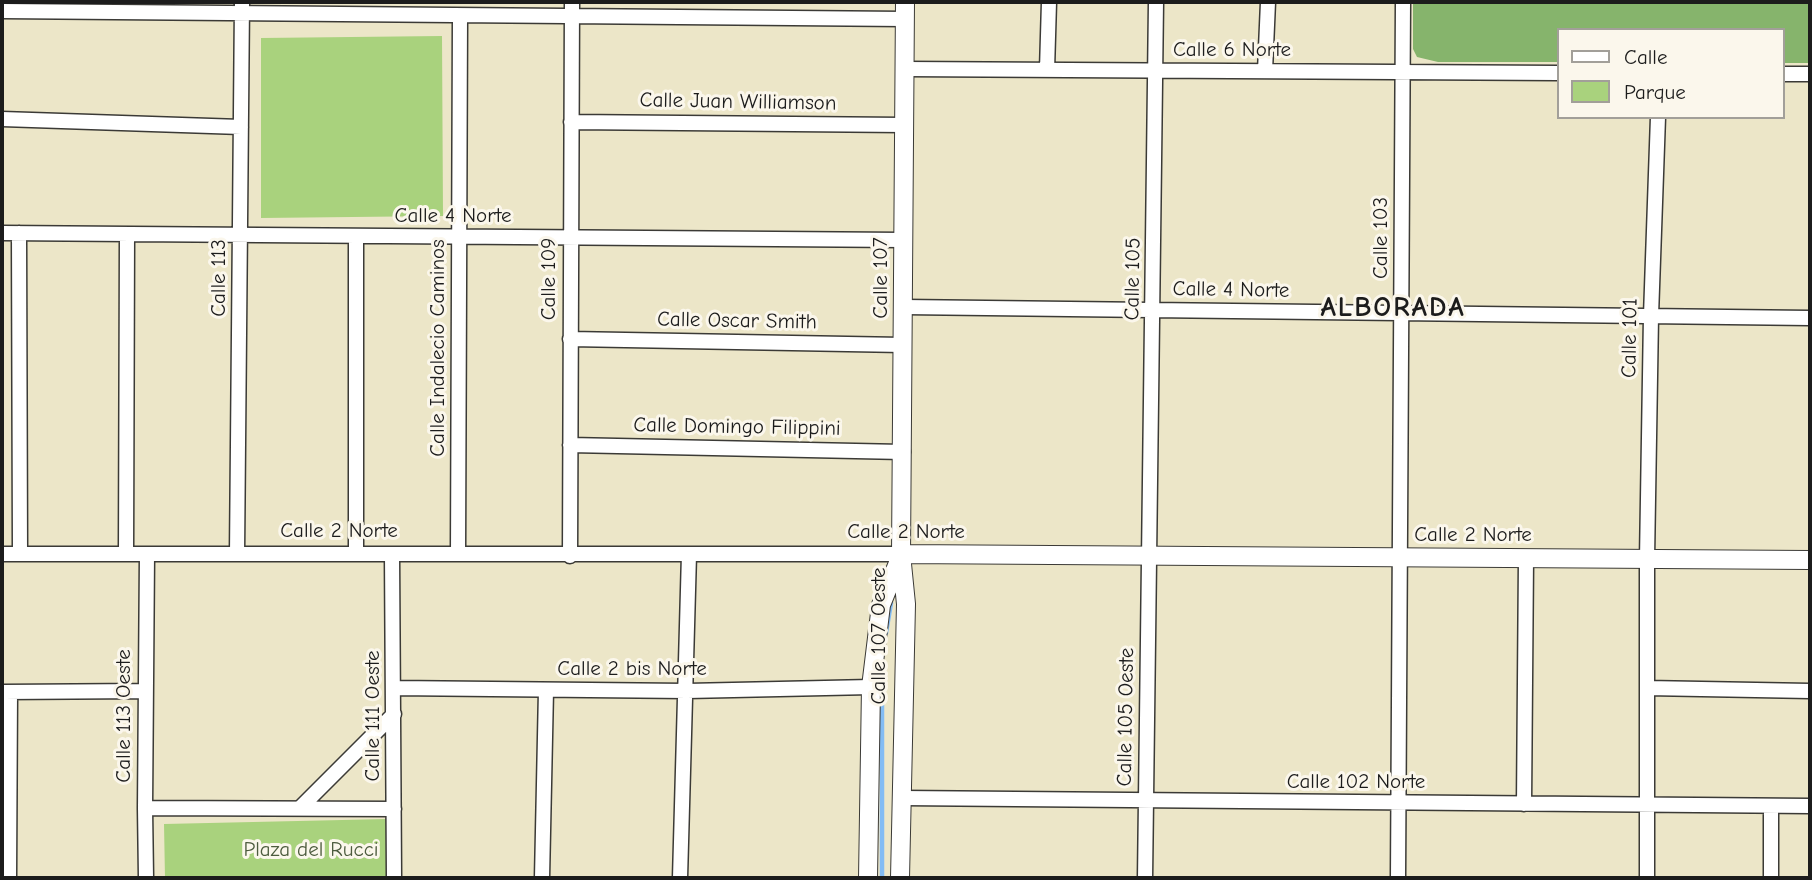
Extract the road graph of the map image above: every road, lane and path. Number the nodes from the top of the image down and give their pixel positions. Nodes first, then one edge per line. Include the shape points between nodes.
1 (572, 2) edge
2 (1049, 2) edge
3 (1157, 2) edge
4 (1268, 2) edge
5 (1403, 2) edge
6 (242, 8) edge
7 (905, 10) edge
8 (2, 11) edge
9 (460, 16) junction
10 (572, 17) junction
11 (905, 69) junction
12 (1047, 70) junction
13 (1156, 70) junction
14 (1265, 71) junction
15 (1402, 72) junction
16 (1556, 73) edge
17 (1784, 74) edge
18 (1810, 74) edge
19 (2, 119) edge
20 (1658, 119) edge
21 (571, 122) junction
22 (904, 125) junction
23 (241, 127) junction
24 (2, 233) edge
25 (19, 233) junction
26 (127, 234) junction
27 (240, 234) junction
28 (356, 237) junction
29 (459, 237) junction
30 (570, 237) junction
31 (904, 240) junction
32 (904, 307) junction
33 (1153, 310) junction
34 (1402, 313) junction
35 (1651, 316) junction
36 (1810, 318) edge
37 (570, 339) junction
38 (903, 345) junction
39 (570, 444) junction
40 (903, 452) junction
41 (2, 554) edge
42 (20, 554) junction
43 (126, 554) junction
44 (147, 554) junction
45 (237, 554) junction
46 (356, 554) junction
47 (392, 554) junction
48 (458, 554) junction
49 (689, 554) junction
50 (901, 554) junction
51 (570, 556) junction
52 (1151, 556) junction
53 (1401, 558) junction
54 (1526, 558) junction
55 (1647, 559) junction
56 (1810, 560) edge
57 (871, 687) junction
58 (394, 688) junction
59 (1647, 688) junction
60 (546, 690) junction
61 (145, 691) junction
62 (687, 691) junction
63 (1810, 691) edge
64 (6, 692) edge
65 (394, 714) junction
66 (902, 798) junction
67 (1144, 801) junction
68 (1398, 803) junction
69 (1524, 804) junction
70 (1647, 805) junction
71 (1771, 806) junction
72 (1810, 806) edge
73 (301, 807) junction
74 (145, 808) junction
75 (394, 809) junction
76 (9, 878) edge
77 (146, 878) edge
78 (394, 878) edge
79 (542, 878) edge
80 (680, 878) edge
81 (868, 878) edge
82 (900, 878) edge
83 (1145, 878) edge
84 (1398, 878) edge
85 (1647, 878) edge
86 (1771, 878) edge

1 - 10 street, Calle 109
2 - 12 street
3 - 13 street, Calle 105
4 - 14 street
5 - 15 street, Calle 103
6 - 8 street
6 - 9 street
6 - 23 street, Calle 113
7 - 10 street
7 - 11 street, Calle 107
9 - 10 street
9 - 29 street, Calle Indalecio Caminos
10 - 21 street, Calle 109
11 - 12 street, Calle 6 Norte
11 - 22 street, Calle 107
12 - 13 street, Calle 6 Norte
13 - 14 street, Calle 6 Norte
13 - 33 street, Calle 105
14 - 15 street, Calle 6 Norte
15 - 16 street, Calle 6 Norte
15 - 34 street, Calle 103
17 - 18 street
19 - 23 street
20 - 35 street, Calle 101
21 - 22 street, Calle Juan Williamson
21 - 30 street, Calle 109
22 - 31 street, Calle 107
23 - 27 street, Calle 113
24 - 25 street, Calle 4 Norte
25 - 26 street, Calle 4 Norte
25 - 42 street
26 - 27 street, Calle 4 Norte
26 - 43 street
27 - 28 street, Calle 4 Norte
27 - 45 street, Calle 113
28 - 29 street, Calle 4 Norte
28 - 46 street
29 - 30 street, Calle 4 Norte
29 - 48 street, Calle Indalecio Caminos
30 - 31 street, Calle 4 Norte
30 - 37 street, Calle 109
31 - 32 street, Calle 107
32 - 33 street, Calle 4 Norte
32 - 38 street, Calle 107
33 - 34 street, Calle 4 Norte
33 - 52 street, Calle 105
34 - 35 street, Calle 4 Norte
34 - 53 street, Calle 103
35 - 36 street, Calle 4 Norte
35 - 55 street, Calle 101
37 - 38 street, Calle Oscar Smith
37 - 39 street, Calle 109
38 - 40 street, Calle 107
39 - 40 street, Calle Domingo Filippini
39 - 51 street, Calle 109
40 - 50 street, Calle 107
41 - 42 street, Calle 2 Norte
42 - 43 street, Calle 2 Norte
43 - 44 street, Calle 2 Norte
44 - 45 street, Calle 2 Norte
44 - 61 street, Calle 113 Oeste
45 - 46 street, Calle 2 Norte
46 - 47 street, Calle 2 Norte
47 - 48 street, Calle 2 Norte
47 - 58 street, Calle 111 Oeste
48 - 51 street, Calle 2 Norte
49 - 50 street, Calle 2 Norte
49 - 51 street, Calle 2 Norte
49 - 62 street
50 - 52 street, Calle 2 Norte
50 - 57 street, Calle 107 Oeste via 881,605
50 - 66 street, Calle 107 Oeste via 906,604
52 - 53 street, Calle 2 Norte
52 - 67 street, Calle 105 Oeste
53 - 54 street, Calle 2 Norte
53 - 68 street, Calle 103
54 - 55 street, Calle 2 Norte
54 - 69 street
55 - 56 street, Calle 2 Norte
55 - 59 street, Calle 101
57 - 62 street, Calle 2 bis Norte
57 - 81 street, Calle 107 Oeste
58 - 60 street, Calle 2 bis Norte
58 - 65 street, Calle 111 Oeste
59 - 63 street
59 - 70 street, Calle 101
60 - 62 street, Calle 2 bis Norte
60 - 79 street
61 - 64 street
61 - 74 street, Calle 113 Oeste
62 - 80 street
64 - 76 street
65 - 73 street
65 - 75 street, Calle 111 Oeste
66 - 67 street, Calle 102 Norte
66 - 82 street, Calle 107 Oeste
67 - 68 street, Calle 102 Norte
67 - 83 street, Calle 105 Oeste
68 - 69 street, Calle 102 Norte
68 - 84 street, Calle 103
69 - 70 street, Calle 102 Norte
70 - 71 street, Calle 102 Norte
70 - 85 street, Calle 101
71 - 72 street, Calle 102 Norte
71 - 86 street
73 - 74 street
73 - 75 street
74 - 77 street, Calle 113 Oeste
75 - 78 street, Calle 111 Oeste

